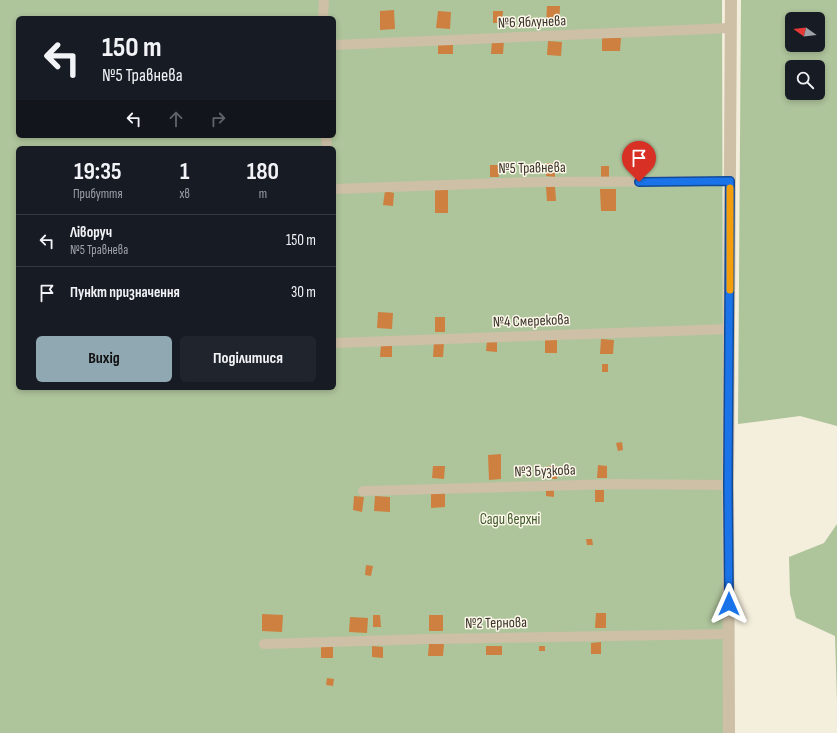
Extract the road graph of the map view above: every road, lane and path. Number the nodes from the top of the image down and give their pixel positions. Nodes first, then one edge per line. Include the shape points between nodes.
1 (324, 0) edge
2 (731, 0) edge
3 (323, 16) edge
4 (730, 28) junction
5 (336, 45) edge
6 (730, 181) junction
7 (336, 189) edge
8 (730, 329) junction
9 (336, 343) edge
10 (728, 485) junction
11 (363, 492) dead end
12 (729, 634) junction
13 (264, 644) dead end
14 (729, 733) edge

1 - 3 lane
2 - 4 street
4 - 5 lane, №6 Яблунева
4 - 6 street
6 - 7 lane, №5 Травнева via 532,182
6 - 8 street
8 - 9 lane, №4 Смерекова
8 - 10 street
10 - 11 lane, №3 Бузкова via 615,484
10 - 12 street
12 - 13 lane, №2 Тернова
12 - 14 street

